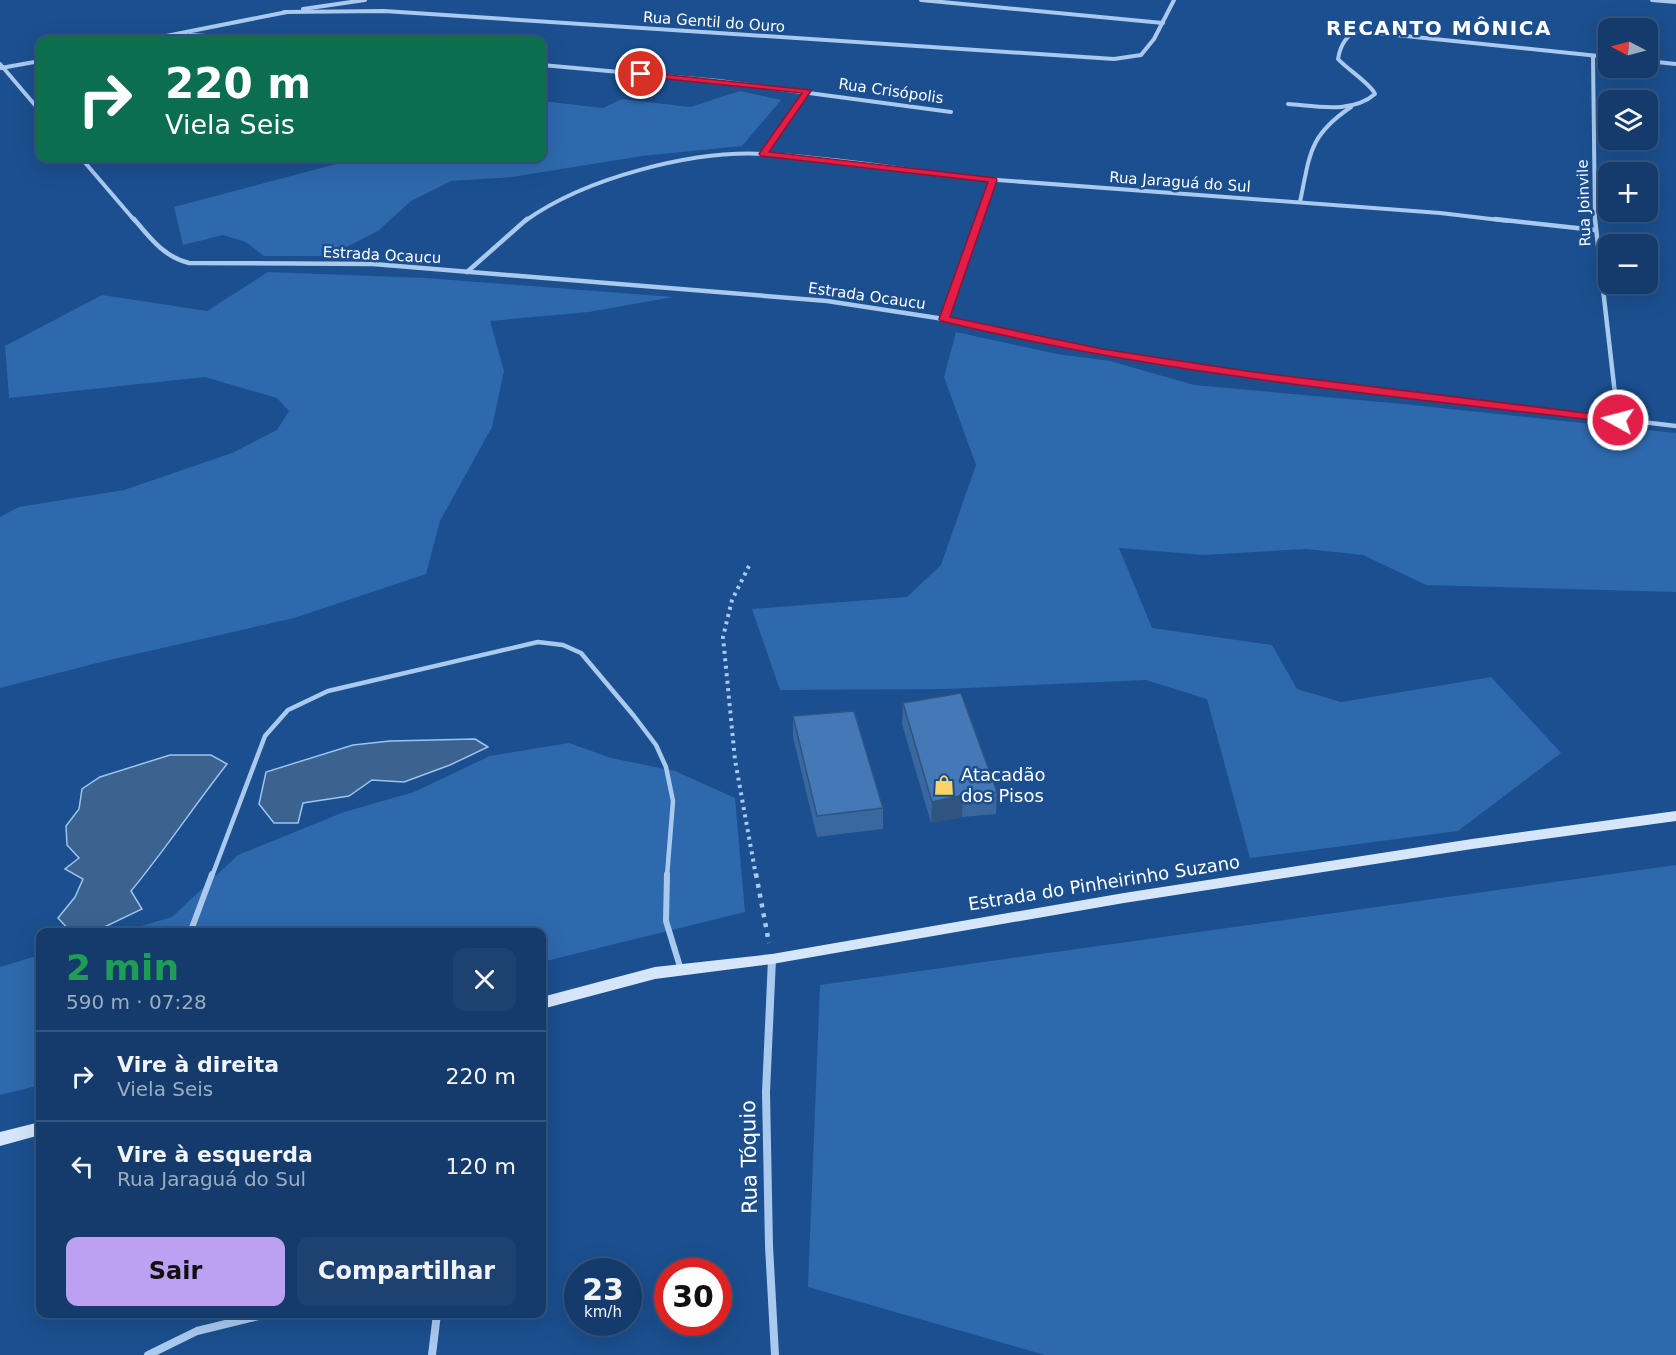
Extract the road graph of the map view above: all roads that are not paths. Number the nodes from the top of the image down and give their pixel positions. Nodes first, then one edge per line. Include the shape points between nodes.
1 (365, 0) edge
2 (921, 0) edge
3 (1174, 0) edge
4 (1652, 0) edge
5 (1676, 2) edge
6 (284, 12) junction
7 (1163, 23) junction
8 (180, 34) junction
9 (169, 36) edge
10 (211, 36) edge
11 (1593, 56) junction
12 (1598, 56) edge
13 (36, 62) edge
14 (1658, 62) edge
15 (1676, 64) edge
16 (546, 65) edge
17 (1, 67) edge
18 (807, 91) junction
19 (1288, 104) dead end
20 (36, 106) edge
21 (1352, 106) junction
22 (951, 112) dead end
23 (764, 154) junction
24 (84, 162) edge
25 (993, 180) junction
26 (1299, 202) junction
27 (1595, 230) junction
28 (467, 272) junction
29 (944, 319) junction
30 (1618, 420) junction
31 (1676, 426) edge
32 (1676, 816) edge
33 (192, 928) edge
34 (772, 959) junction
35 (681, 970) junction
36 (546, 1002) edge
37 (36, 1130) edge
38 (0, 1139) edge
39 (251, 1318) edge
40 (437, 1318) edge
41 (148, 1355) edge
42 (432, 1355) edge
43 (775, 1355) edge

1 - 6 street
2 - 7 street
3 - 7 street
4 - 5 street
6 - 7 street, Rua Gentil do Ouro via 384,11 1086,59 1141,55
6 - 8 street
8 - 9 street
8 - 10 street
11 - 12 street
11 - 21 street via 1353,31 1338,59 1374,94 1364,104
11 - 27 street, Rua Joinvile
13 - 17 street
14 - 15 street
16 - 18 street, Rua Crisópolis
17 - 20 street
18 - 22 street, Rua Crisópolis
18 - 23 street
19 - 21 street
21 - 26 street via 1314,138
23 - 25 street, Rua Jaraguá do Sul
23 - 28 street, Rua Jaraguá do Sul via 684,161 595,184 527,219
24 - 28 street, Estrada Ocaucu via 160,249 177,260 373,264
25 - 26 street, Rua Jaraguá do Sul
25 - 29 street
26 - 27 street, Rua Jaraguá do Sul
27 - 30 street, Rua Joinvile
28 - 29 street, Estrada Ocaucu via 816,300
29 - 30 street, Estrada Ocaucu via 1102,352 1246,375
30 - 31 street, Estrada Ocaucu
32 - 34 main road, Estrada do Pinheirinho Suzano via 1124,898
33 - 35 lane via 265,736 288,710 328,691 554,641 580,651 594,666 652,740 666,767 672,796 672,838 664,904 667,935
34 - 35 main road, Estrada do Pinheirinho Suzano
34 - 43 street, Rua Tóquio via 766,1092
35 - 36 main road, Estrada do Pinheirinho Suzano via 655,973
37 - 38 main road
39 - 41 street via 197,1331
40 - 42 street

